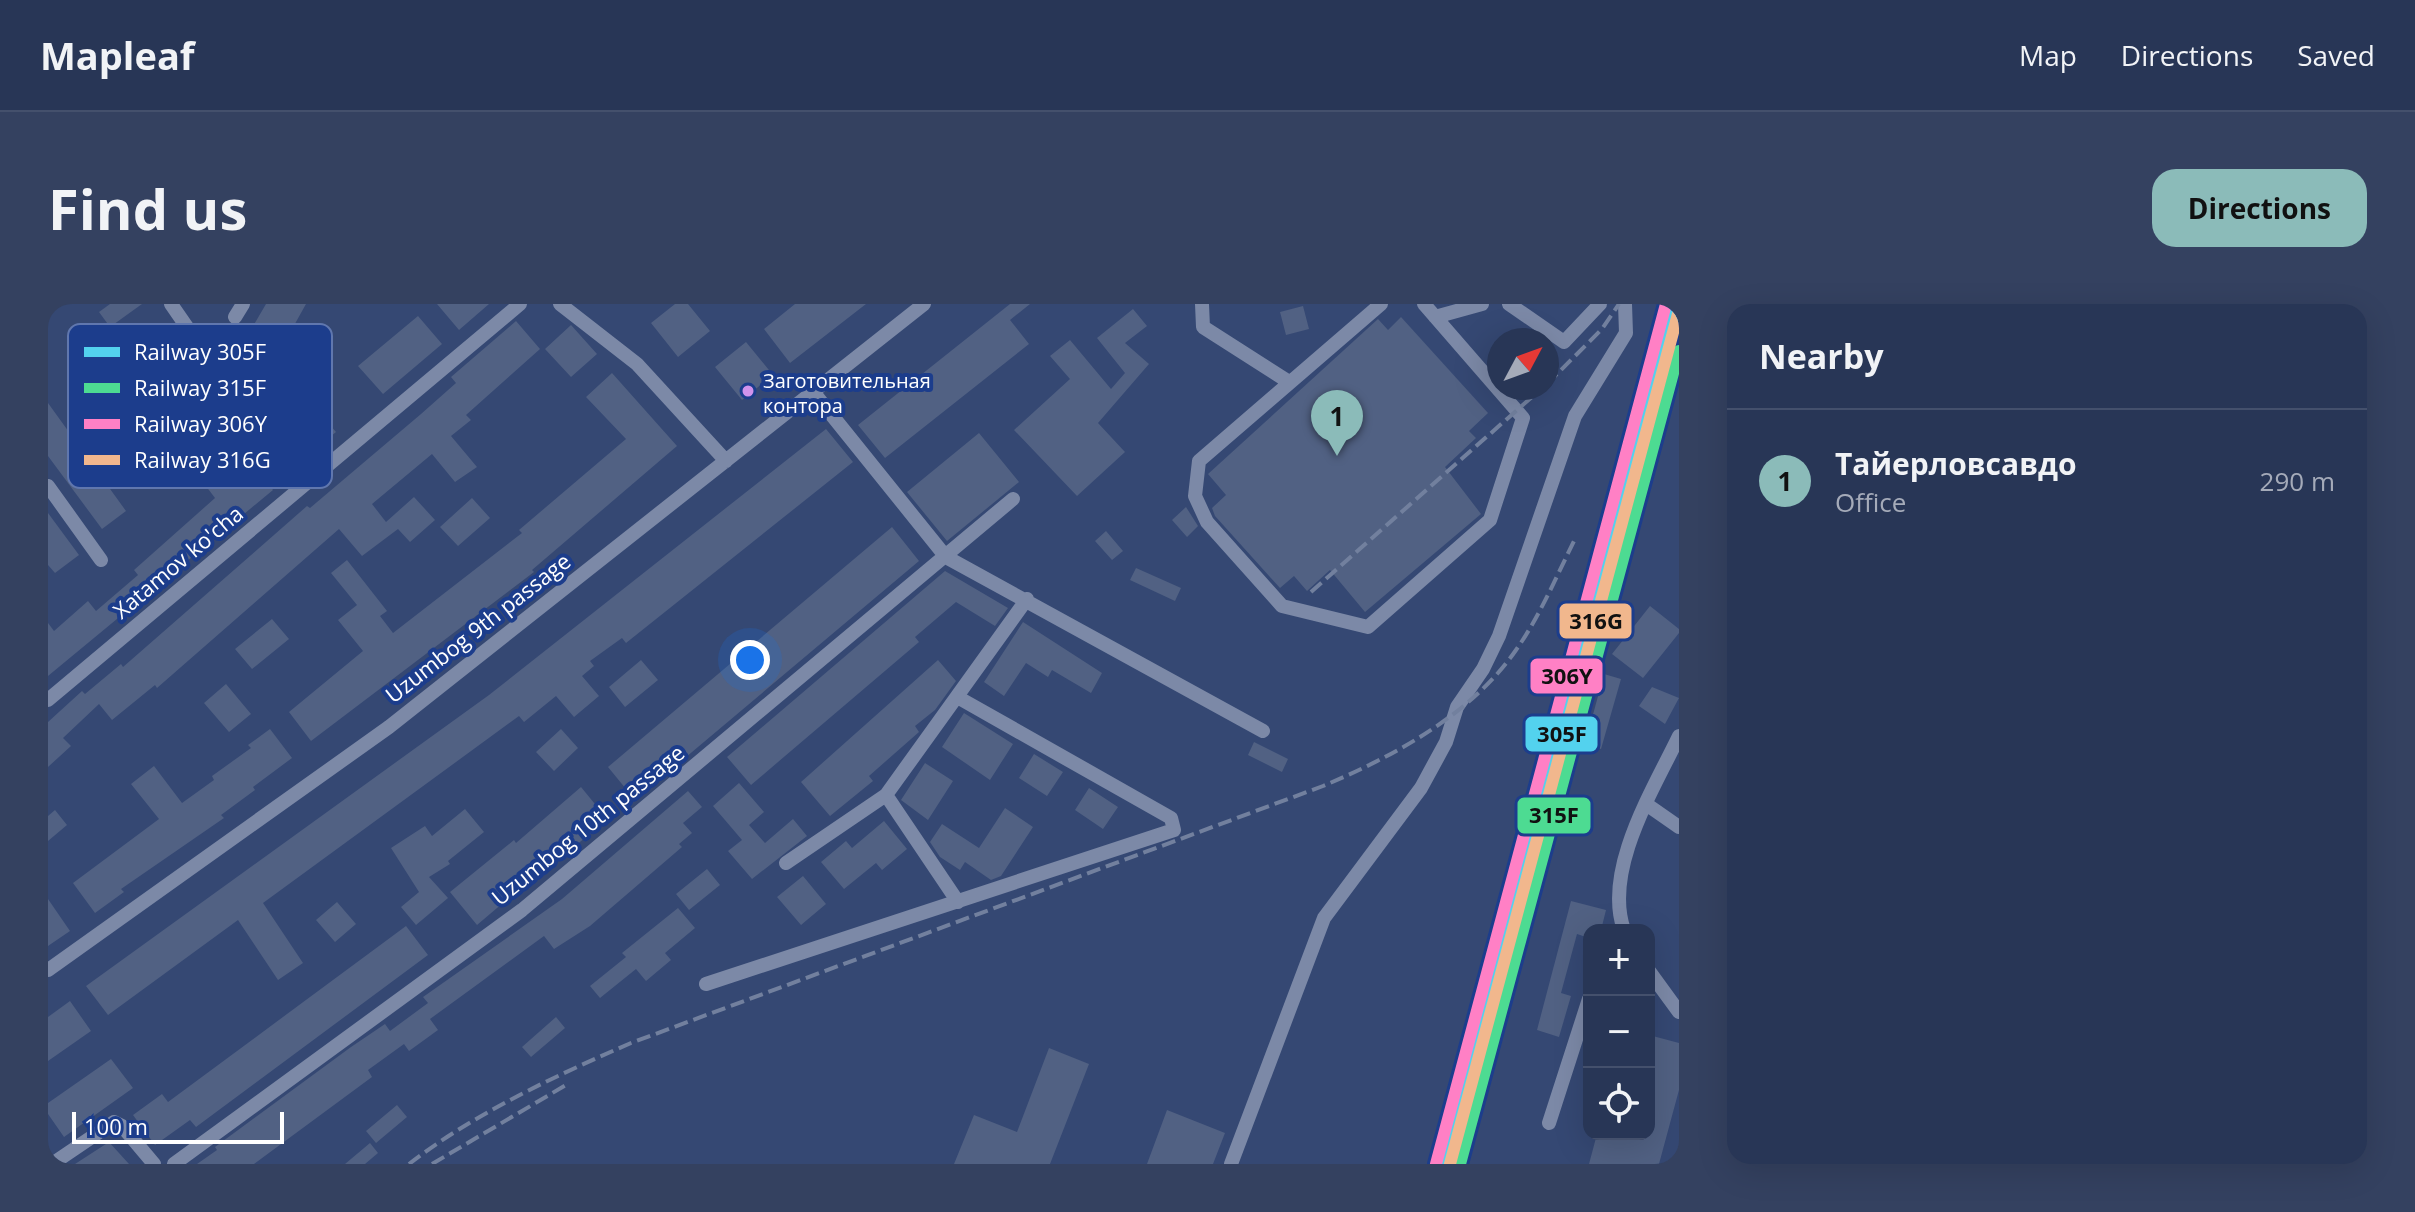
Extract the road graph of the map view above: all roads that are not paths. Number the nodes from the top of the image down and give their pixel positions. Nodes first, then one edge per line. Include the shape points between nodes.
1 (171, 304) edge
2 (243, 304) edge
3 (520, 304) edge
4 (560, 304) edge
5 (924, 304) edge
6 (1202, 304) edge
7 (1381, 304) edge
8 (1424, 304) edge
9 (1482, 304) edge
10 (1509, 304) edge
11 (1600, 304) edge
12 (1625, 304) edge
13 (235, 317) dead end
14 (1435, 317) junction
15 (185, 324) edge
16 (1289, 382) junction
17 (814, 393) junction
18 (332, 461) edge
19 (726, 461) junction
20 (48, 486) edge
21 (299, 489) edge
22 (1013, 499) dead end
23 (946, 557) junction
24 (101, 560) dead end
25 (1027, 599) junction
26 (959, 698) junction
27 (48, 700) edge
28 (1263, 731) dead end
29 (1679, 736) edge
30 (886, 795) junction
31 (1646, 804) junction
32 (1679, 827) edge
33 (786, 863) dead end
34 (958, 902) junction
35 (1621, 924) edge
36 (48, 970) edge
37 (1655, 979) edge
38 (706, 984) dead end
39 (1679, 1012) edge
40 (1583, 1018) edge
41 (1549, 1123) dead end
42 (52, 1164) edge
43 (154, 1164) edge
44 (174, 1164) edge
45 (1231, 1164) edge

1 - 15 street
2 - 13 street
3 - 18 street, Xatamov ko'cha
4 - 19 street via 637,364
5 - 17 street, Uzumbog 9th passage
6 - 16 street via 1203,327
7 - 16 street
8 - 14 street
9 - 14 street
10 - 11 street via 1564,342
12 - 45 street via 1626,333 1575,416 1499,636 1457,707 1446,742 1421,788 1324,918
14 - 16 street via 1523,418 1490,520 1368,627 1282,606 1207,522 1195,496 1199,461
17 - 19 street, Uzumbog 9th passage
17 - 23 street
19 - 36 street, Uzumbog 9th passage via 389,727
20 - 24 street
21 - 27 street, Xatamov ko'cha
22 - 23 street, Uzumbog 10th passage
23 - 25 street
23 - 44 street, Uzumbog 10th passage via 522,910
25 - 26 street
25 - 28 street
26 - 30 street
26 - 34 street via 1176,825 1169,832
29 - 31 street
30 - 33 street
30 - 34 street
31 - 32 street
31 - 35 street via 1622,867 1617,899
34 - 38 street
37 - 39 street
40 - 41 street
42 - 43 street via 114,1122

